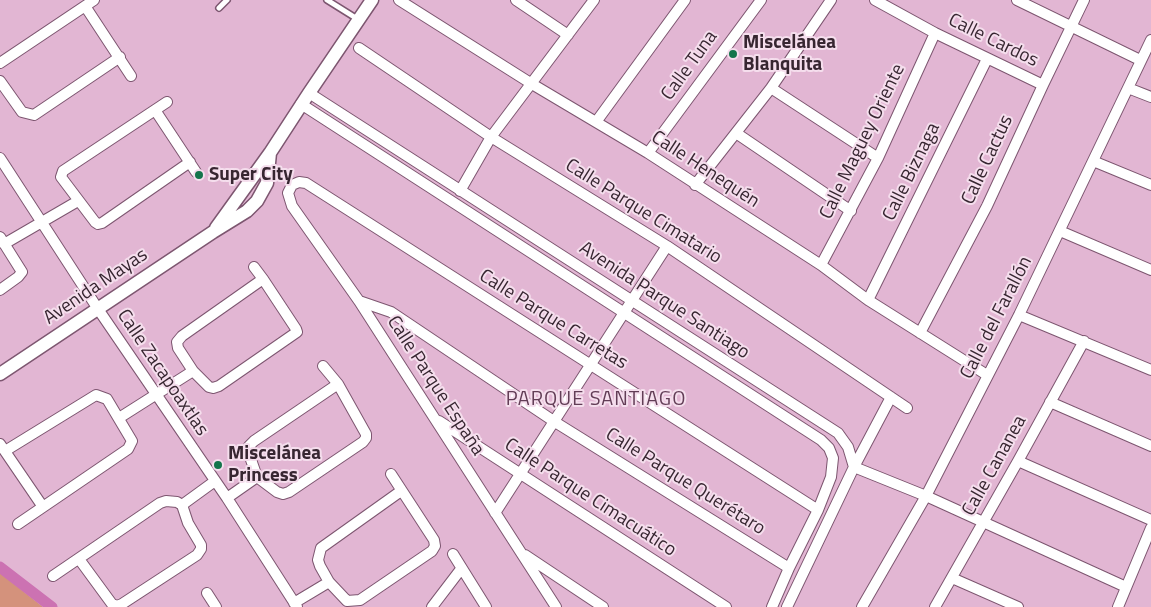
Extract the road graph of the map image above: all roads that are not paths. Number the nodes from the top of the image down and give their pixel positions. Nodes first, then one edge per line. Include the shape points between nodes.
1 (227, 0) edge
2 (327, 0) edge
3 (372, 0) edge
4 (399, 0) edge
5 (516, 0) edge
6 (594, 0) edge
7 (685, 0) edge
8 (761, 0) edge
9 (831, 0) edge
10 (875, 0) edge
11 (1017, 0) edge
12 (1084, 0) edge
13 (90, 3) edge
14 (891, 4) edge
15 (219, 8) dead end
16 (359, 20) junction
17 (1073, 26) junction
18 (935, 33) junction
19 (568, 35) junction
20 (1151, 40) edge
21 (359, 48) dead end
22 (120, 57) junction
23 (987, 59) junction
24 (1140, 60) junction
25 (0, 63) edge
26 (131, 76) dead end
27 (0, 81) edge
28 (532, 84) junction
29 (1043, 85) junction
30 (771, 88) junction
31 (1128, 88) junction
32 (308, 93) junction
33 (9, 95) junction
34 (1151, 98) edge
35 (0, 101) edge
36 (167, 102) dead end
37 (301, 104) junction
38 (155, 110) junction
39 (596, 122) junction
40 (736, 133) junction
41 (492, 137) junction
42 (270, 153) junction
43 (648, 153) junction
44 (0, 158) edge
45 (878, 158) junction
46 (1094, 161) junction
47 (190, 162) junction
48 (196, 172) dead end
49 (292, 185) joint
50 (695, 185) junction
51 (1151, 185) edge
52 (460, 191) junction
53 (78, 200) junction
54 (851, 211) junction
55 (41, 222) junction
56 (1060, 231) junction
57 (213, 232) junction
58 (2, 240) edge
59 (667, 246) junction
60 (821, 265) junction
61 (254, 267) dead end
62 (1151, 270) edge
63 (262, 279) junction
64 (0, 290) edge
65 (868, 300) junction
66 (359, 301) junction
67 (633, 301) junction
68 (98, 309) junction
69 (625, 313) junction
70 (1019, 315) junction
71 (920, 333) junction
72 (1084, 341) junction
73 (592, 365) junction
74 (323, 366) dead end
75 (1151, 370) edge
76 (193, 372) junction
77 (0, 374) edge
78 (987, 375) junction
79 (338, 384) junction
80 (155, 395) junction
81 (891, 397) junction
82 (1050, 402) junction
83 (907, 408) dead end
84 (119, 418) junction
85 (436, 419) junction
86 (555, 422) junction
87 (1151, 446) edge
88 (3, 448) edge
89 (1018, 461) junction
90 (854, 467) junction
91 (391, 474) dead end
92 (521, 475) junction
93 (257, 478) junction
94 (215, 481) junction
95 (401, 491) junction
96 (926, 496) junction
97 (227, 498) junction
98 (182, 505) junction
99 (43, 507) junction
100 (818, 510) junction
101 (495, 513) junction
102 (1151, 520) edge
103 (984, 522) junction
104 (18, 524) dead end
105 (1151, 528) edge
106 (522, 552) junction
107 (453, 554) dead end
108 (79, 559) junction
109 (789, 568) junction
110 (461, 569) junction
111 (53, 576) dead end
112 (952, 578) junction
113 (329, 582) junction
114 (1126, 587) junction
115 (207, 593) dead end
116 (296, 605) edge
117 (216, 607) edge
118 (432, 607) edge
119 (486, 607) edge
120 (556, 607) edge
121 (603, 607) edge
122 (726, 607) edge
123 (772, 607) edge
124 (787, 607) edge
125 (862, 607) edge
126 (935, 607) edge
127 (1018, 607) edge
128 (1118, 607) edge

1 - 15 lane
2 - 16 lane
3 - 16 street, Avenida Mayas
4 - 28 street, Calle Henequén
5 - 19 street
6 - 19 street
7 - 39 street
8 - 43 street, Calle Tuna
9 - 30 street
10 - 14 street, Calle Cardos
11 - 17 street
12 - 17 street, Calle Cactus
13 - 22 street
13 - 25 street
14 - 18 street, Calle Cardos
16 - 32 street, Avenida Mayas
17 - 24 street
17 - 29 street, Calle Cactus
18 - 23 street, Calle Cardos
18 - 45 street, Calle Maguey Oriente
19 - 28 street
20 - 24 street, Calle del Farallón
21 - 41 street, Calle Parque Cimatario
22 - 26 street
22 - 33 street via 36,114 22,112
23 - 29 street, Calle Cardos
23 - 65 street, Calle Biznaga
24 - 31 street, Calle del Farallón
27 - 33 street
28 - 39 street, Calle Henequén
28 - 41 street
29 - 71 street, Calle Cactus via 987,206
30 - 40 street
30 - 45 street
31 - 34 street
31 - 46 street, Calle del Farallón
32 - 37 street, Avenida Mayas
32 - 52 street, Avenida Parque Santiago
33 - 35 street
36 - 38 street
37 - 42 street, Avenida Mayas
37 - 69 street, Avenida Parque Santiago
38 - 47 street
38 - 53 street via 63,171 61,177
39 - 43 street, Calle Henequén
40 - 50 street
40 - 54 street
41 - 52 street
41 - 59 street, Calle Parque Cimatario
42 - 57 street, Avenida Mayas
42 - 57 street, Avenida Mayas via 267,183 257,201
43 - 50 street, Calle Henequén
44 - 55 street, Calle Zacapoaxtlas
45 - 54 street, Calle Maguey Oriente
46 - 51 street
46 - 56 street, Calle del Farallón
47 - 48 street
47 - 53 street via 102,223 94,222
49 - 66 street, Calle Parque España via 288,193 292,206
49 - 73 street, Calle Parque Carretas via 306,183
50 - 60 street, Calle Henequén
52 - 67 street, Avenida Parque Santiago
53 - 55 street
54 - 60 street, Calle Maguey Oriente
55 - 58 street
55 - 68 street, Calle Zacapoaxtlas
56 - 62 street
56 - 70 street, Calle del Farallón
57 - 68 street, Avenida Mayas
58 - 64 street via 22,272
59 - 67 street
59 - 81 street, Calle Parque Cimatario
60 - 65 street, Calle Henequén
61 - 63 street
63 - 76 street via 179,339 178,348
63 - 76 street via 297,332 216,388 206,386
65 - 71 street, Calle Henequén
66 - 85 street, Calle Parque España
66 - 86 street, Calle Parque Querétaro via 391,312
67 - 69 street
67 - 90 street, Avenida Parque Santiago via 838,432 848,447
68 - 77 street, Avenida Mayas
68 - 80 street, Calle Zacapoaxtlas
69 - 73 street
69 - 100 street, Avenida Parque Santiago via 829,448 833,458 831,477
70 - 72 street
70 - 78 street, Calle del Farallón
71 - 78 street, Calle Henequén
72 - 75 street
72 - 82 street, Calle Cananea
73 - 86 street
73 - 100 street, Calle Parque Carretas
74 - 79 street
76 - 80 street
78 - 96 street, Calle del Farallón
79 - 93 street via 249,446
79 - 93 street via 366,434 365,440 289,492 276,492
80 - 84 street
80 - 94 street, Calle Zacapoaxtlas
81 - 83 street, Calle Parque Cimatario
81 - 90 street
82 - 87 street
82 - 89 street, Calle Cananea
84 - 88 street via 107,399 93,395
84 - 99 street via 132,441 130,446
85 - 92 street, Calle Parque Cimacuático
85 - 101 street, Calle Parque España
86 - 92 street
86 - 109 street, Calle Parque Querétaro
88 - 99 street
89 - 102 street
89 - 103 street, Calle Cananea
90 - 96 street
90 - 124 street
91 - 95 street
92 - 101 street
92 - 122 street, Calle Parque Cimacuático
93 - 97 street
94 - 97 street, Calle Zacapoaxtlas
94 - 98 street
95 - 113 street via 322,548 318,560
95 - 113 street via 436,542 434,548 360,600 347,601
96 - 103 street
96 - 125 street, Calle del Farallón
97 - 116 street, Calle Zacapoaxtlas
98 - 108 street via 171,500 160,503
98 - 108 street via 200,542 199,552 122,604 112,604
99 - 104 street
100 - 109 street, Avenida Parque Santiago
101 - 106 street, Calle Parque España
103 - 112 street, Calle Cananea
103 - 114 street
105 - 114 street
106 - 120 street, Calle Parque España
106 - 121 street
107 - 110 street
108 - 111 street
109 - 123 street, Avenida Parque Santiago
110 - 118 street
110 - 119 street
112 - 126 street, Calle Cananea
112 - 127 street
113 - 116 street
114 - 128 street
115 - 117 street

